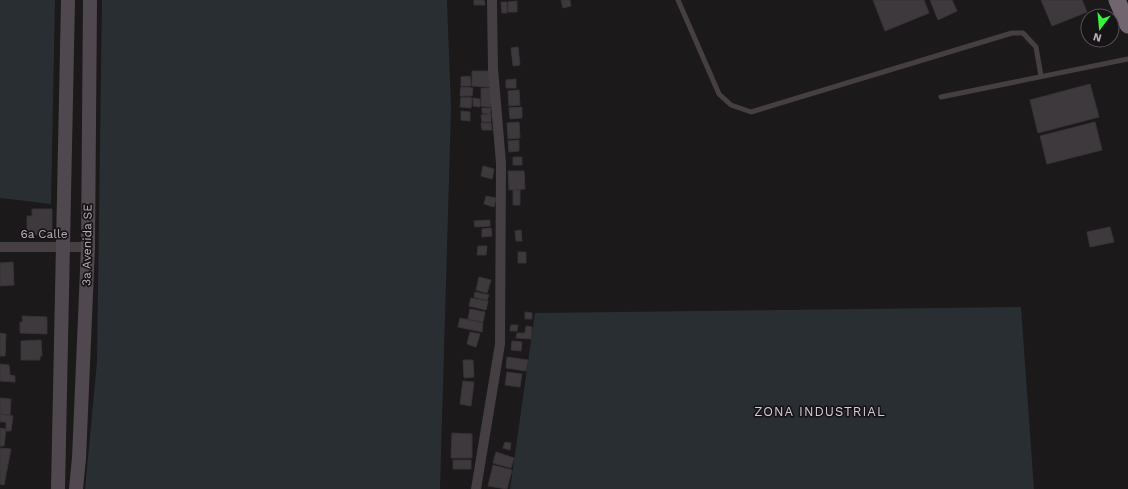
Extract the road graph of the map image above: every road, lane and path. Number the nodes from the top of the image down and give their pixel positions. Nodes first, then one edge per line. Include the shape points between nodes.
1 (68, 0) edge
2 (90, 0) edge
3 (492, 0) edge
4 (678, 0) edge
5 (1117, 0) edge
6 (1128, 26) edge
7 (1128, 58) edge
8 (1041, 76) junction
9 (941, 97) dead end
10 (63, 246) junction
11 (0, 247) edge
12 (88, 247) junction
13 (58, 489) edge
14 (76, 489) edge
15 (476, 489) edge

1 - 10 street
2 - 12 street, 3a Avenida SE
3 - 15 street via 493,69 501,163 500,344
4 - 8 lane via 719,94 731,104 751,112 1012,33 1023,33 1036,47
5 - 6 highway
7 - 8 lane
8 - 9 lane
10 - 11 street, 6a Calle
10 - 12 street, 6a Calle
10 - 13 street
12 - 14 street, 3a Avenida SE

